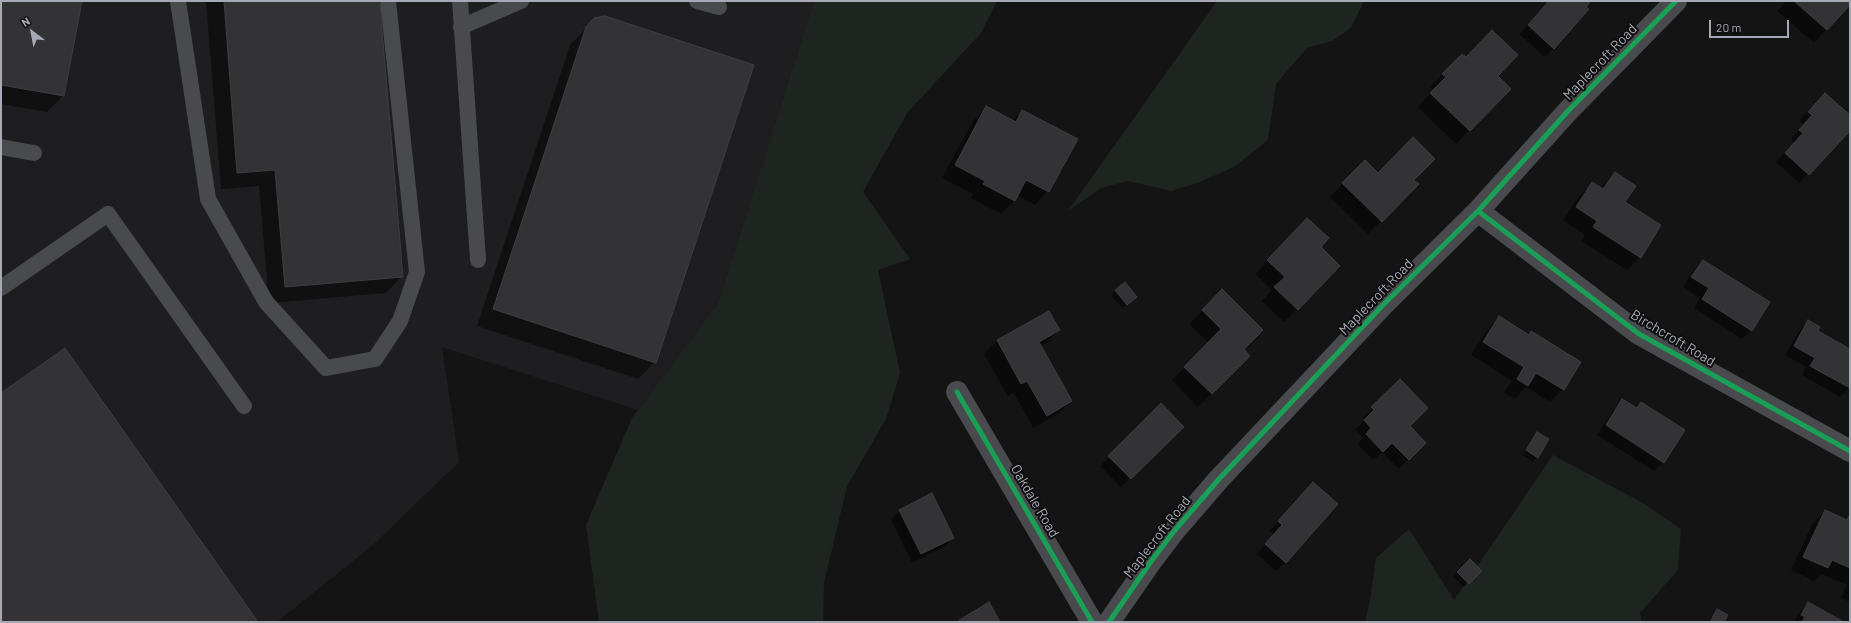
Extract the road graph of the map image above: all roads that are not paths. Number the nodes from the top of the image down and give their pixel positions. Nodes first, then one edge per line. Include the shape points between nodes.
1 (178, 1) edge
2 (388, 1) edge
3 (460, 1) edge
4 (521, 1) edge
5 (697, 1) edge
6 (1676, 1) edge
7 (719, 7) dead end
8 (462, 27) junction
9 (1, 147) edge
10 (34, 153) dead end
11 (1478, 211) junction
12 (478, 260) dead end
13 (1, 288) edge
14 (957, 392) dead end
15 (244, 406) dead end
16 (1850, 451) edge
17 (1092, 622) edge
18 (1109, 622) edge

1 - 2 lane via 208,199 266,302 326,368 375,359 400,322 417,272
3 - 8 lane
4 - 8 lane
5 - 7 lane
6 - 11 street, Maplecroft Road via 1568,111
8 - 12 lane
9 - 10 lane
11 - 16 street, Birchcroft Road via 1639,334
11 - 18 street, Maplecroft Road via 1383,305 1219,479 1175,530
13 - 15 lane via 108,214
14 - 17 street, Oakdale Road

